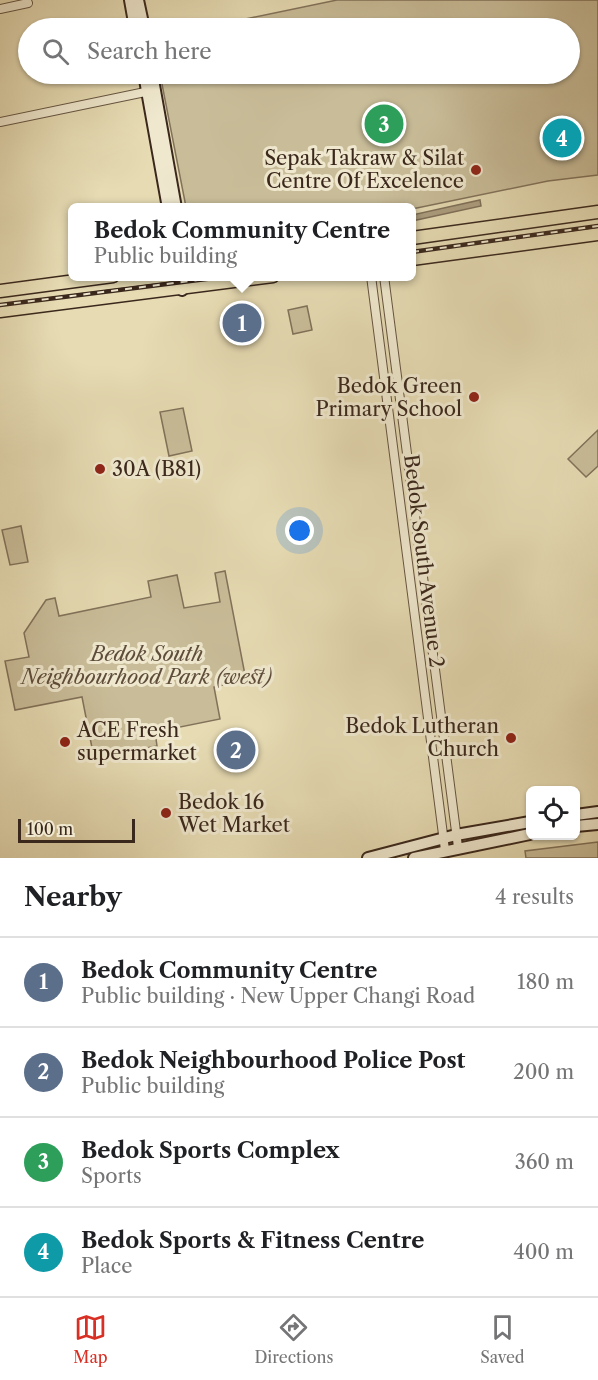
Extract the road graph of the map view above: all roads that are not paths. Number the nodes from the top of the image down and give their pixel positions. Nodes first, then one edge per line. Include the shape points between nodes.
1 (130, 0) edge
2 (138, 0) edge
3 (28, 3) dead end
4 (0, 9) edge
5 (133, 18) edge
6 (142, 18) edge
7 (148, 84) edge
8 (151, 84) edge
9 (151, 91) junction
10 (0, 122) edge
11 (167, 203) edge
12 (175, 203) edge
13 (598, 212) edge
14 (598, 234) edge
15 (416, 237) edge
16 (416, 258) edge
17 (75, 281) edge
18 (225, 281) edge
19 (372, 281) edge
20 (385, 281) edge
21 (187, 285) edge
22 (0, 291) edge
23 (0, 311) edge
24 (598, 812) edge
25 (580, 814) edge
26 (526, 823) edge
27 (598, 824) edge
28 (580, 826) edge
29 (456, 835) junction
30 (526, 835) edge
31 (443, 838) junction
32 (458, 847) junction
33 (445, 850) junction
34 (368, 858) edge
35 (414, 858) edge

1 - 5 main road
2 - 6 main road
3 - 4 street
7 - 9 main road
8 - 9 main road
9 - 10 street
9 - 11 main road
9 - 12 main road
13 - 15 main road
14 - 16 main road
17 - 22 main road
18 - 21 main road
19 - 31 street, Bedok South Avenue 2
20 - 29 street, Bedok South Avenue 2
21 - 23 main road
24 - 25 main road
26 - 29 main road
27 - 28 main road
29 - 31 main road
29 - 32 street, Bedok South Avenue 2
30 - 32 main road
31 - 33 street, Bedok South Avenue 2
31 - 34 main road
32 - 33 main road
33 - 35 main road

